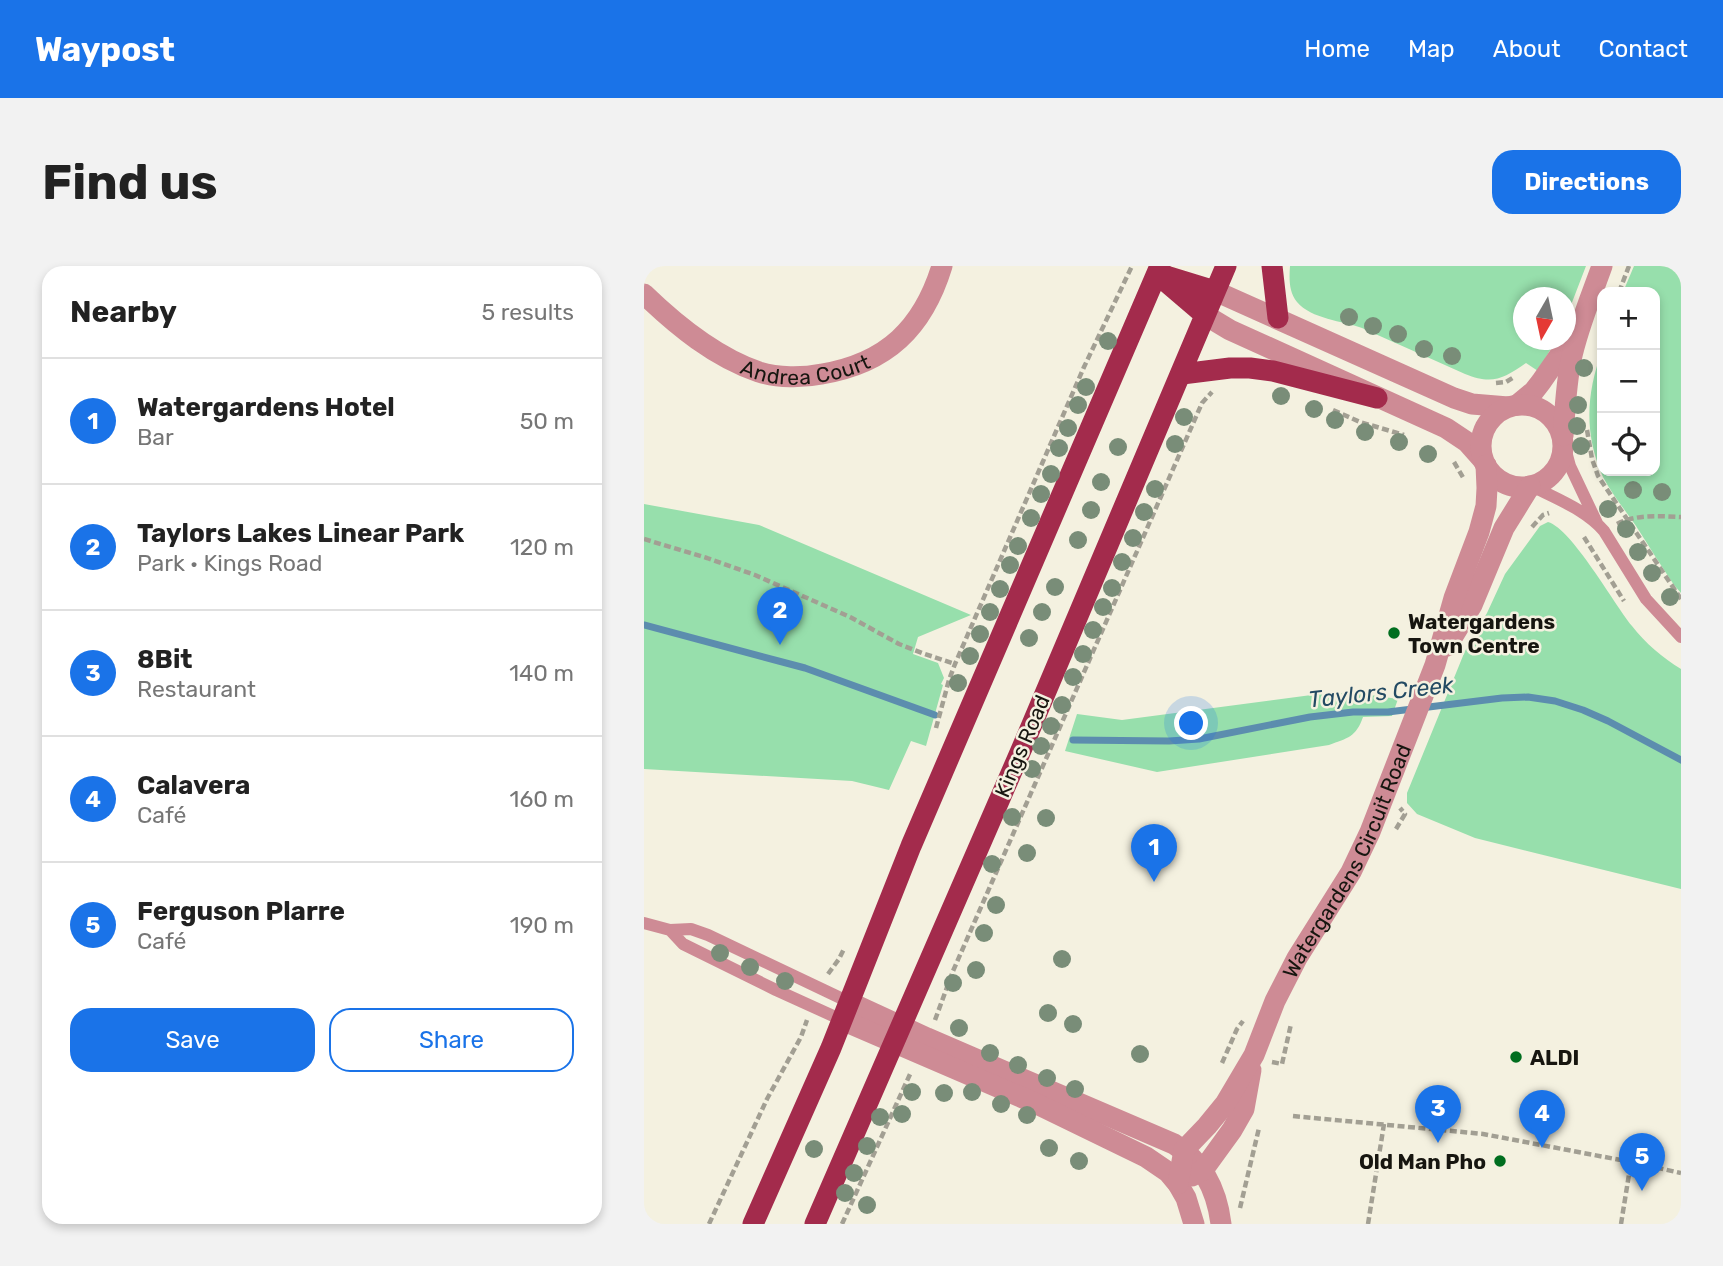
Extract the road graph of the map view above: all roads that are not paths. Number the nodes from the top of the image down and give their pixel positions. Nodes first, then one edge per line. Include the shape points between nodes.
1 (942, 266) edge
2 (1226, 266) edge
3 (1272, 266) edge
4 (1602, 266) edge
5 (1158, 270) edge
6 (1215, 291) junction
7 (644, 294) edge
8 (1205, 315) junction
9 (1278, 318) junction
10 (1580, 326) junction
11 (1182, 374) junction
12 (1377, 398) junction
13 (1512, 406) junction
14 (1563, 441) junction
15 (1484, 462) junction
16 (1531, 486) junction
17 (1597, 523) junction
18 (1681, 637) edge
19 (1435, 665) junction
20 (644, 923) edge
21 (670, 930) junction
22 (846, 1011) junction
23 (897, 1034) junction
24 (1254, 1055) junction
25 (1184, 1150) junction
26 (1203, 1170) junction
27 (1178, 1184) junction
28 (1230, 1222) edge
29 (753, 1224) edge
30 (815, 1224) edge
31 (1194, 1224) edge

1 - 7 street, Andrea Court via 918,320 898,341 867,362 810,376 762,373 737,363 667,317
2 - 6 main road, Kings Road
3 - 9 main road
4 - 10 street
5 - 6 main road
5 - 8 main road
5 - 22 main road via 911,846
6 - 8 main road, Kings Road
6 - 9 street
8 - 11 main road, Kings Road
8 - 12 street
9 - 13 street via 1454,398
10 - 13 street via 1534,391
10 - 14 street via 1568,383
11 - 12 main road via 1250,368
11 - 23 main road, Kings Road
12 - 15 street via 1446,428 1467,442
13 - 14 street via 1529,405 1552,416
13 - 15 street via 1488,423 1481,447
14 - 16 street via 1562,459 1555,471
14 - 17 lane
15 - 16 street via 1504,483
15 - 19 street, Watergardens Circuit Road via 1486,506
16 - 17 lane
16 - 19 street, Watergardens Circuit Road via 1504,528 1472,605
17 - 18 lane via 1646,599
19 - 24 street, Watergardens Circuit Road via 1360,853 1297,958
20 - 21 lane
21 - 22 lane via 683,944 776,990
21 - 22 lane via 691,929 708,935
22 - 23 street
22 - 29 main road
23 - 25 street via 1111,1116
23 - 27 street via 1146,1157
23 - 30 main road, Kings Road
24 - 25 street, Watergardens Circuit Road via 1225,1104
24 - 26 street, Watergardens Circuit Road via 1244,1109
25 - 26 street
25 - 27 street
26 - 27 street, Watergardens Circuit Road
26 - 28 street
27 - 31 street

